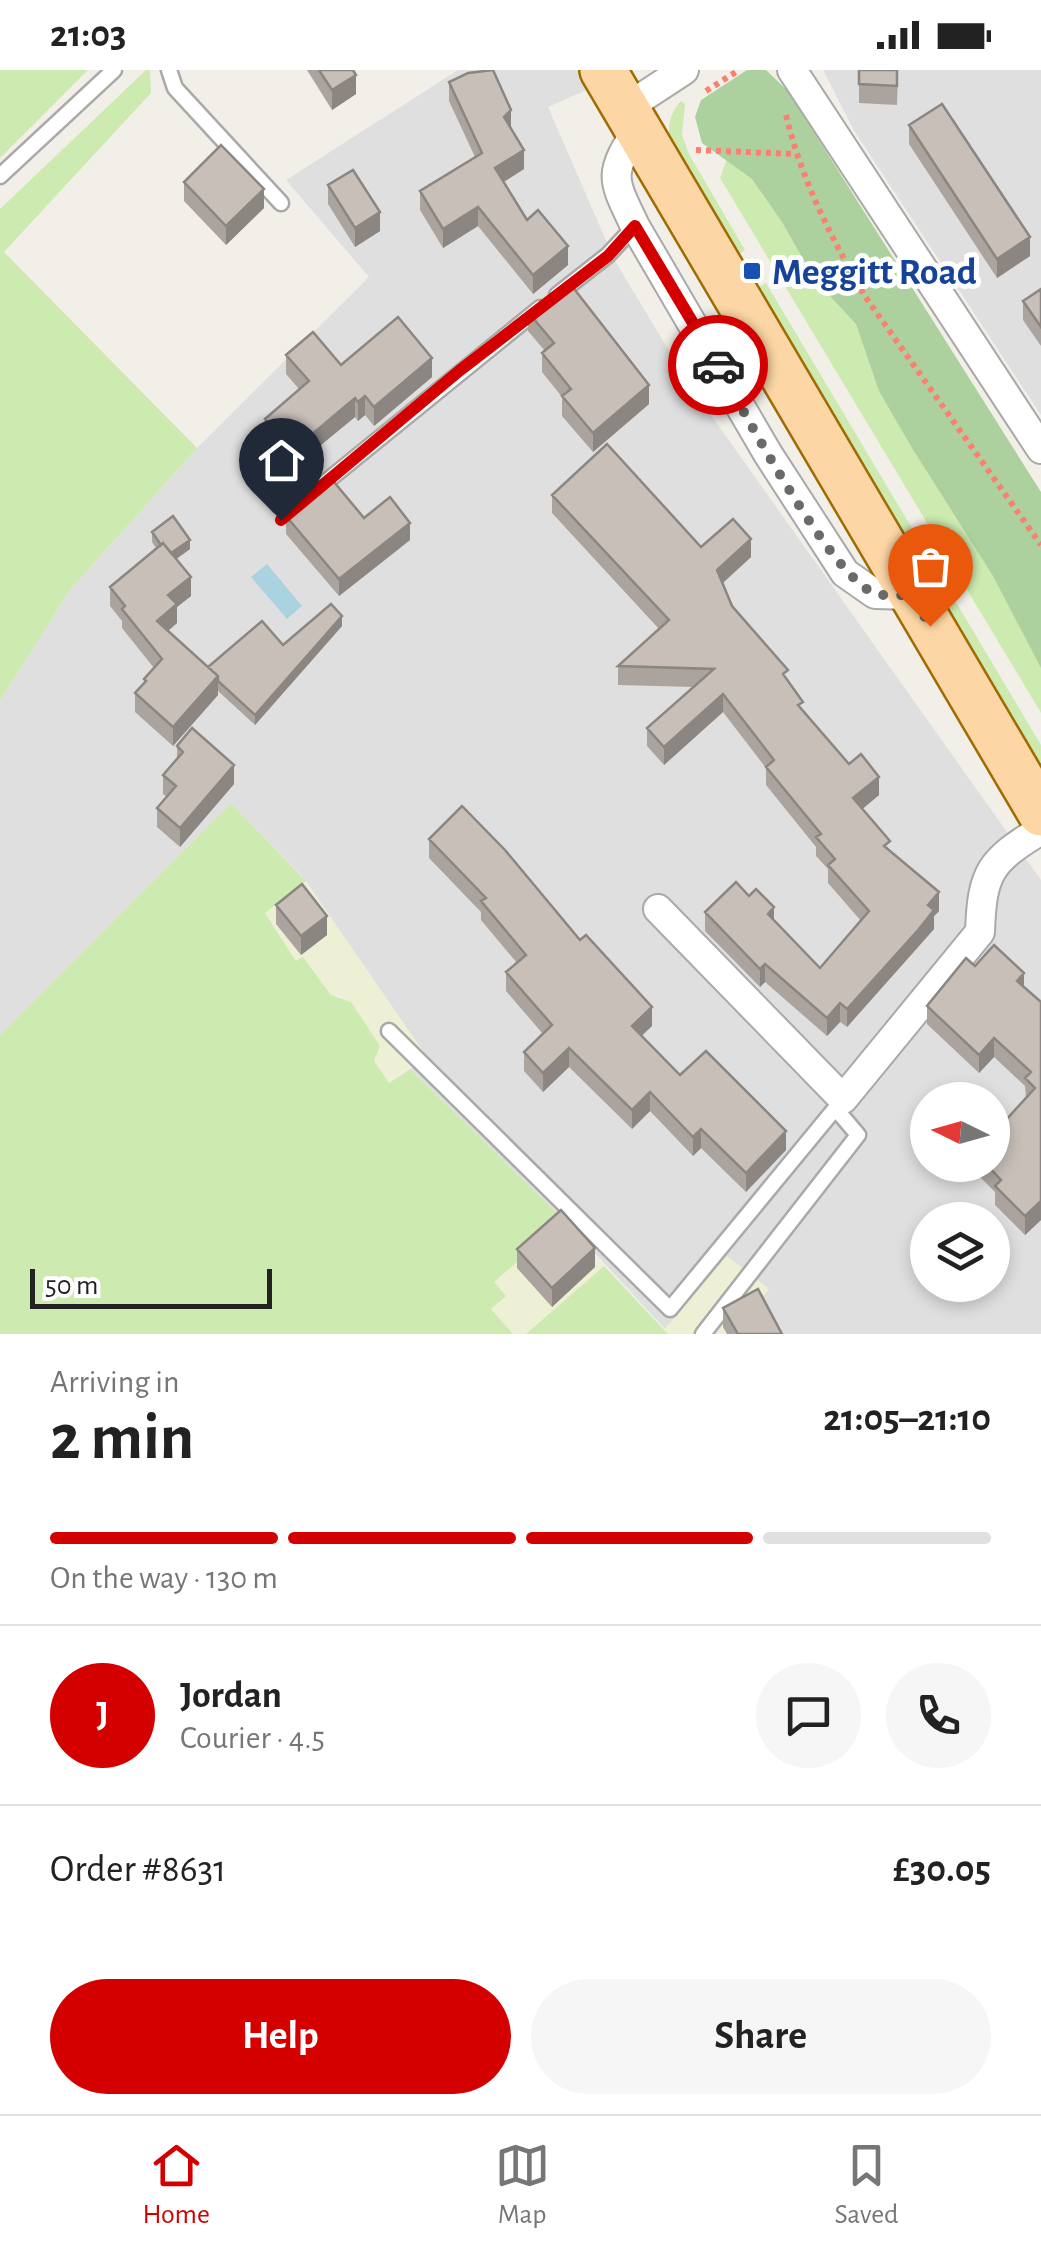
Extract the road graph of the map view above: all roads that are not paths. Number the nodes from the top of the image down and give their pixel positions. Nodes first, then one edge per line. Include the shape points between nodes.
1 (114, 70) edge
2 (169, 70) edge
3 (603, 70) edge
4 (684, 70) edge
5 (792, 70) edge
6 (632, 118) junction
7 (0, 176) edge
8 (281, 203) dead end
9 (635, 226) junction
10 (1041, 449) edge
11 (310, 496) edge
12 (912, 595) junction
13 (1041, 813) edge
14 (1041, 830) edge
15 (658, 909) dead end
16 (388, 1031) dead end
17 (840, 1104) junction
18 (710, 1331) edge

1 - 7 lane
2 - 8 lane via 174,88
3 - 6 main road
4 - 6 street
5 - 10 street
6 - 9 street via 616,180
6 - 12 main road
9 - 11 lane via 608,256
9 - 12 street via 845,573 875,594
12 - 13 main road
14 - 17 street via 990,870 980,932
15 - 17 street
16 - 17 lane via 670,1309
17 - 18 lane via 858,1135

